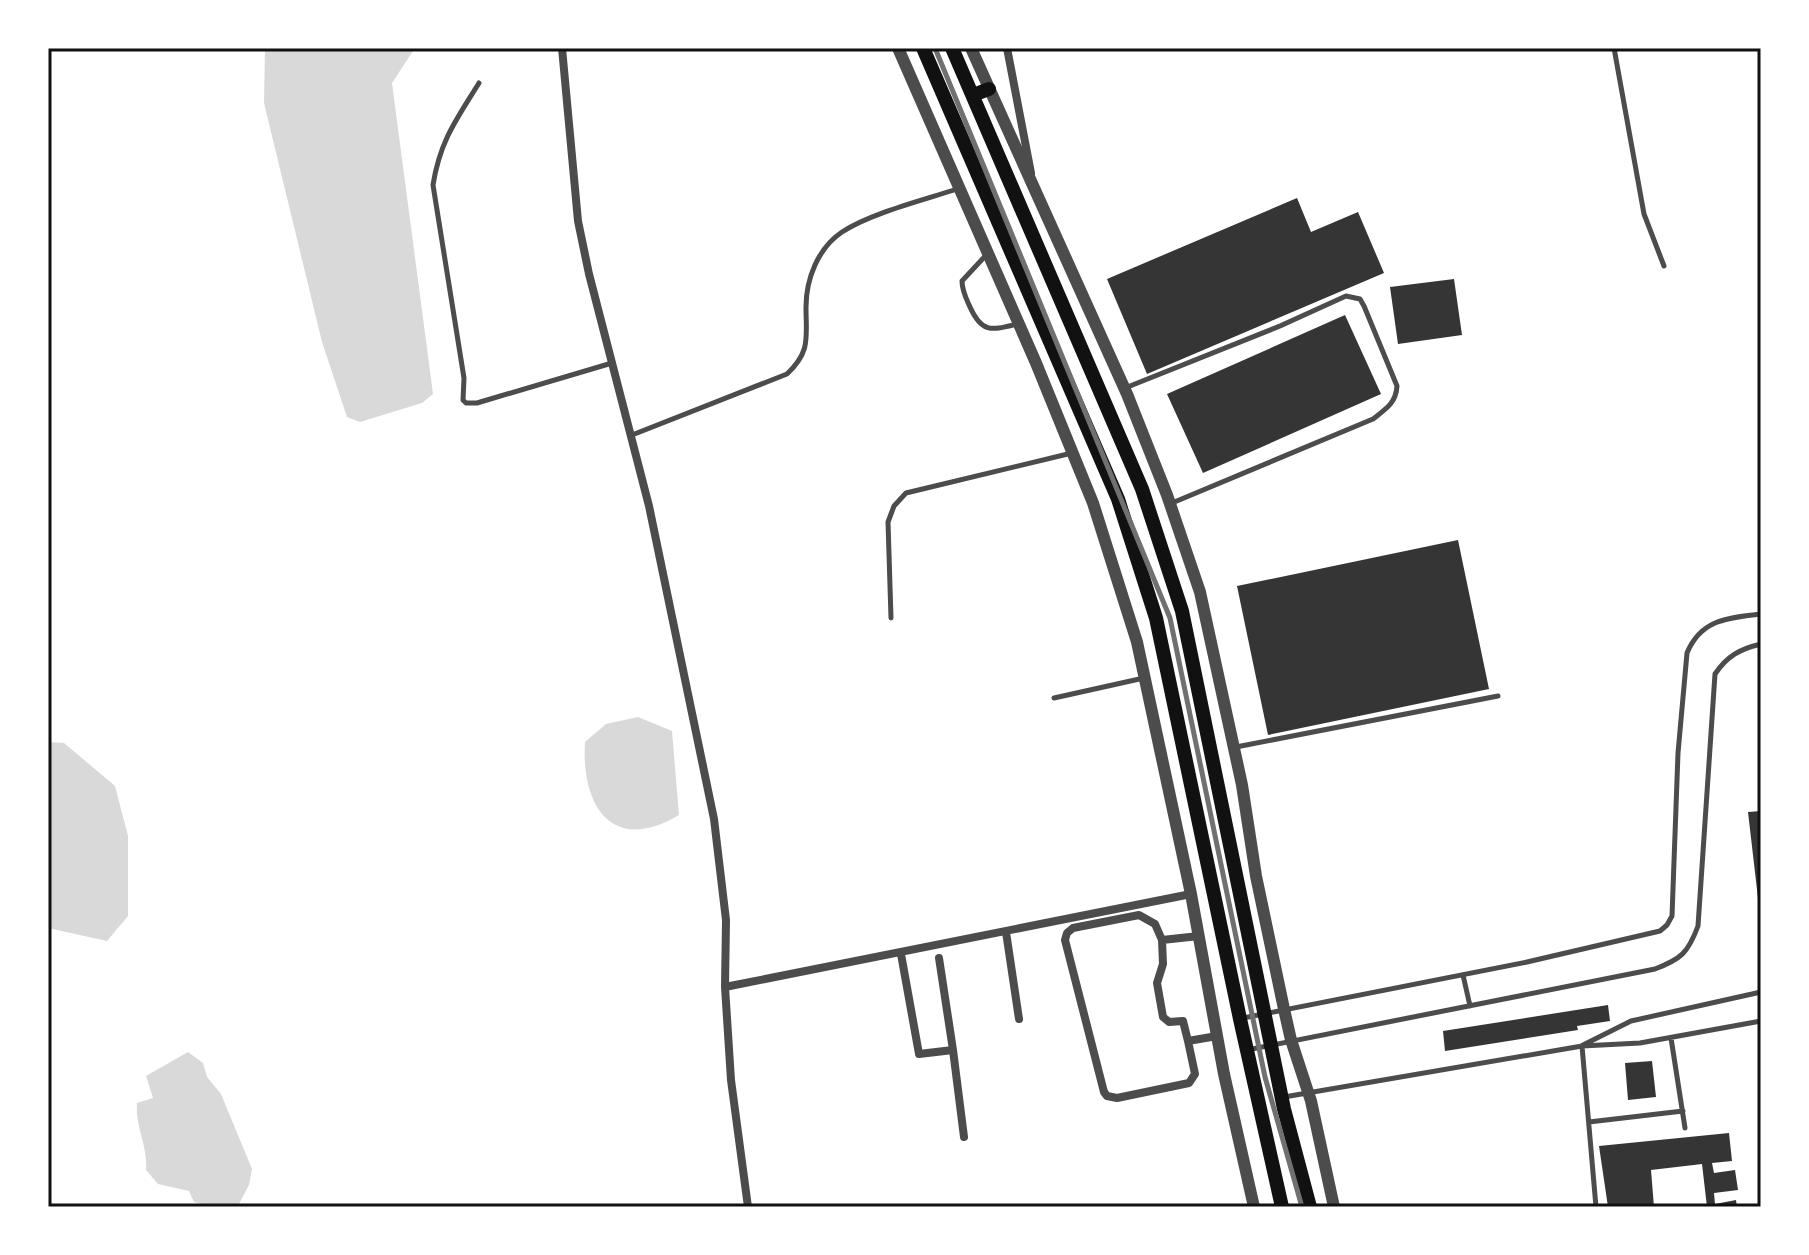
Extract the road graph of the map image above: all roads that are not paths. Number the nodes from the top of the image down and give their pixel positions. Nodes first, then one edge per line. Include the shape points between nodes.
1 (562, 48) edge
2 (898, 48) edge
3 (923, 48) edge
4 (952, 48) edge
5 (971, 48) edge
6 (1007, 48) edge
7 (1614, 48) edge
8 (479, 83) dead end
9 (989, 89) junction
10 (973, 95) junction
11 (958, 188) junction
12 (1036, 195) junction
13 (988, 253) junction
14 (1664, 266) dead end
15 (1019, 323) junction
16 (612, 363) junction
17 (1124, 388) junction
18 (632, 435) junction
19 (1073, 453) junction
20 (1171, 504) junction
21 (1761, 614) edge
22 (891, 618) dead end
23 (1761, 644) edge
24 (1145, 678) junction
25 (1498, 696) dead end
26 (1054, 698) dead end
27 (1234, 748) junction
28 (1191, 894) junction
29 (1006, 932) junction
30 (1199, 936) junction
31 (1162, 940) junction
32 (1252, 950) junction
33 (901, 954) junction
34 (1226, 954) junction
35 (939, 958) dead end
36 (1463, 975) junction
37 (725, 987) junction
38 (1761, 992) edge
39 (1470, 1006) junction
40 (1284, 1009) junction
41 (1266, 1013) junction
42 (1019, 1019) dead end
43 (1240, 1019) junction
44 (1761, 1021) edge
45 (1217, 1036) junction
46 (1671, 1038) junction
47 (1291, 1040) junction
48 (1188, 1041) junction
49 (1272, 1045) junction
50 (1582, 1046) junction
51 (953, 1050) junction
52 (1247, 1051) junction
53 (1308, 1093) junction
54 (1282, 1097) junction
55 (1683, 1111) junction
56 (1589, 1122) junction
57 (1685, 1128) dead end
58 (964, 1137) dead end
59 (748, 1207) edge
60 (1254, 1207) edge
61 (1282, 1207) edge
62 (1310, 1207) edge
63 (1334, 1207) edge
64 (1596, 1207) edge

1 - 16 street via 578,221
2 - 11 street
3 - 34 main road via 1118,499 1156,618
4 - 10 main road
5 - 9 street
6 - 12 street
7 - 14 lane via 1644,214
8 - 16 lane via 446,136 433,185 464,378 463,400 477,403
9 - 10 main road
9 - 12 street
10 - 32 main road via 1142,489 1182,611
11 - 13 street
11 - 18 lane via 840,233 809,274 807,343 801,361 787,374
12 - 17 street
13 - 15 street
13 - 15 lane via 962,281 963,293 982,326 995,329
15 - 19 street
16 - 18 street
17 - 20 street
17 - 20 lane via 1346,296 1360,299 1364,306 1397,386 1396,397 1373,419
18 - 37 street via 714,819 726,920
19 - 22 lane via 906,493 888,522
19 - 24 street
20 - 27 street via 1200,592
21 - 36 lane via 1701,629 1687,653 1674,892 1667,925 1660,931
23 - 39 lane via 1724,659 1715,674 1701,900 1691,946 1678,960 1655,969
24 - 26 lane
24 - 28 street
25 - 27 lane
27 - 40 street
28 - 29 street
28 - 30 street
29 - 33 street
29 - 42 street
30 - 31 street
30 - 45 street
31 - 48 street via 1157,983 1163,1017 1183,1021
31 - 48 street via 1155,924 1139,915 1067,933 1104,1092 1117,1098 1189,1083 1195,1074
32 - 34 main road
32 - 41 main road
33 - 37 street
33 - 51 street via 919,1054
34 - 43 main road
35 - 51 street
36 - 39 lane
36 - 40 lane
37 - 59 street
38 - 50 lane via 1631,1021
39 - 47 lane
40 - 41 lane
40 - 47 street
41 - 43 lane
41 - 49 main road
43 - 52 main road
44 - 46 lane
45 - 48 street
45 - 60 street
46 - 50 lane
46 - 55 lane
47 - 49 lane
47 - 53 street
49 - 52 lane
49 - 54 main road
50 - 53 lane
50 - 56 lane
51 - 58 street
52 - 61 main road
53 - 54 lane
53 - 63 street
54 - 62 main road
55 - 56 lane
55 - 57 lane
56 - 64 lane

